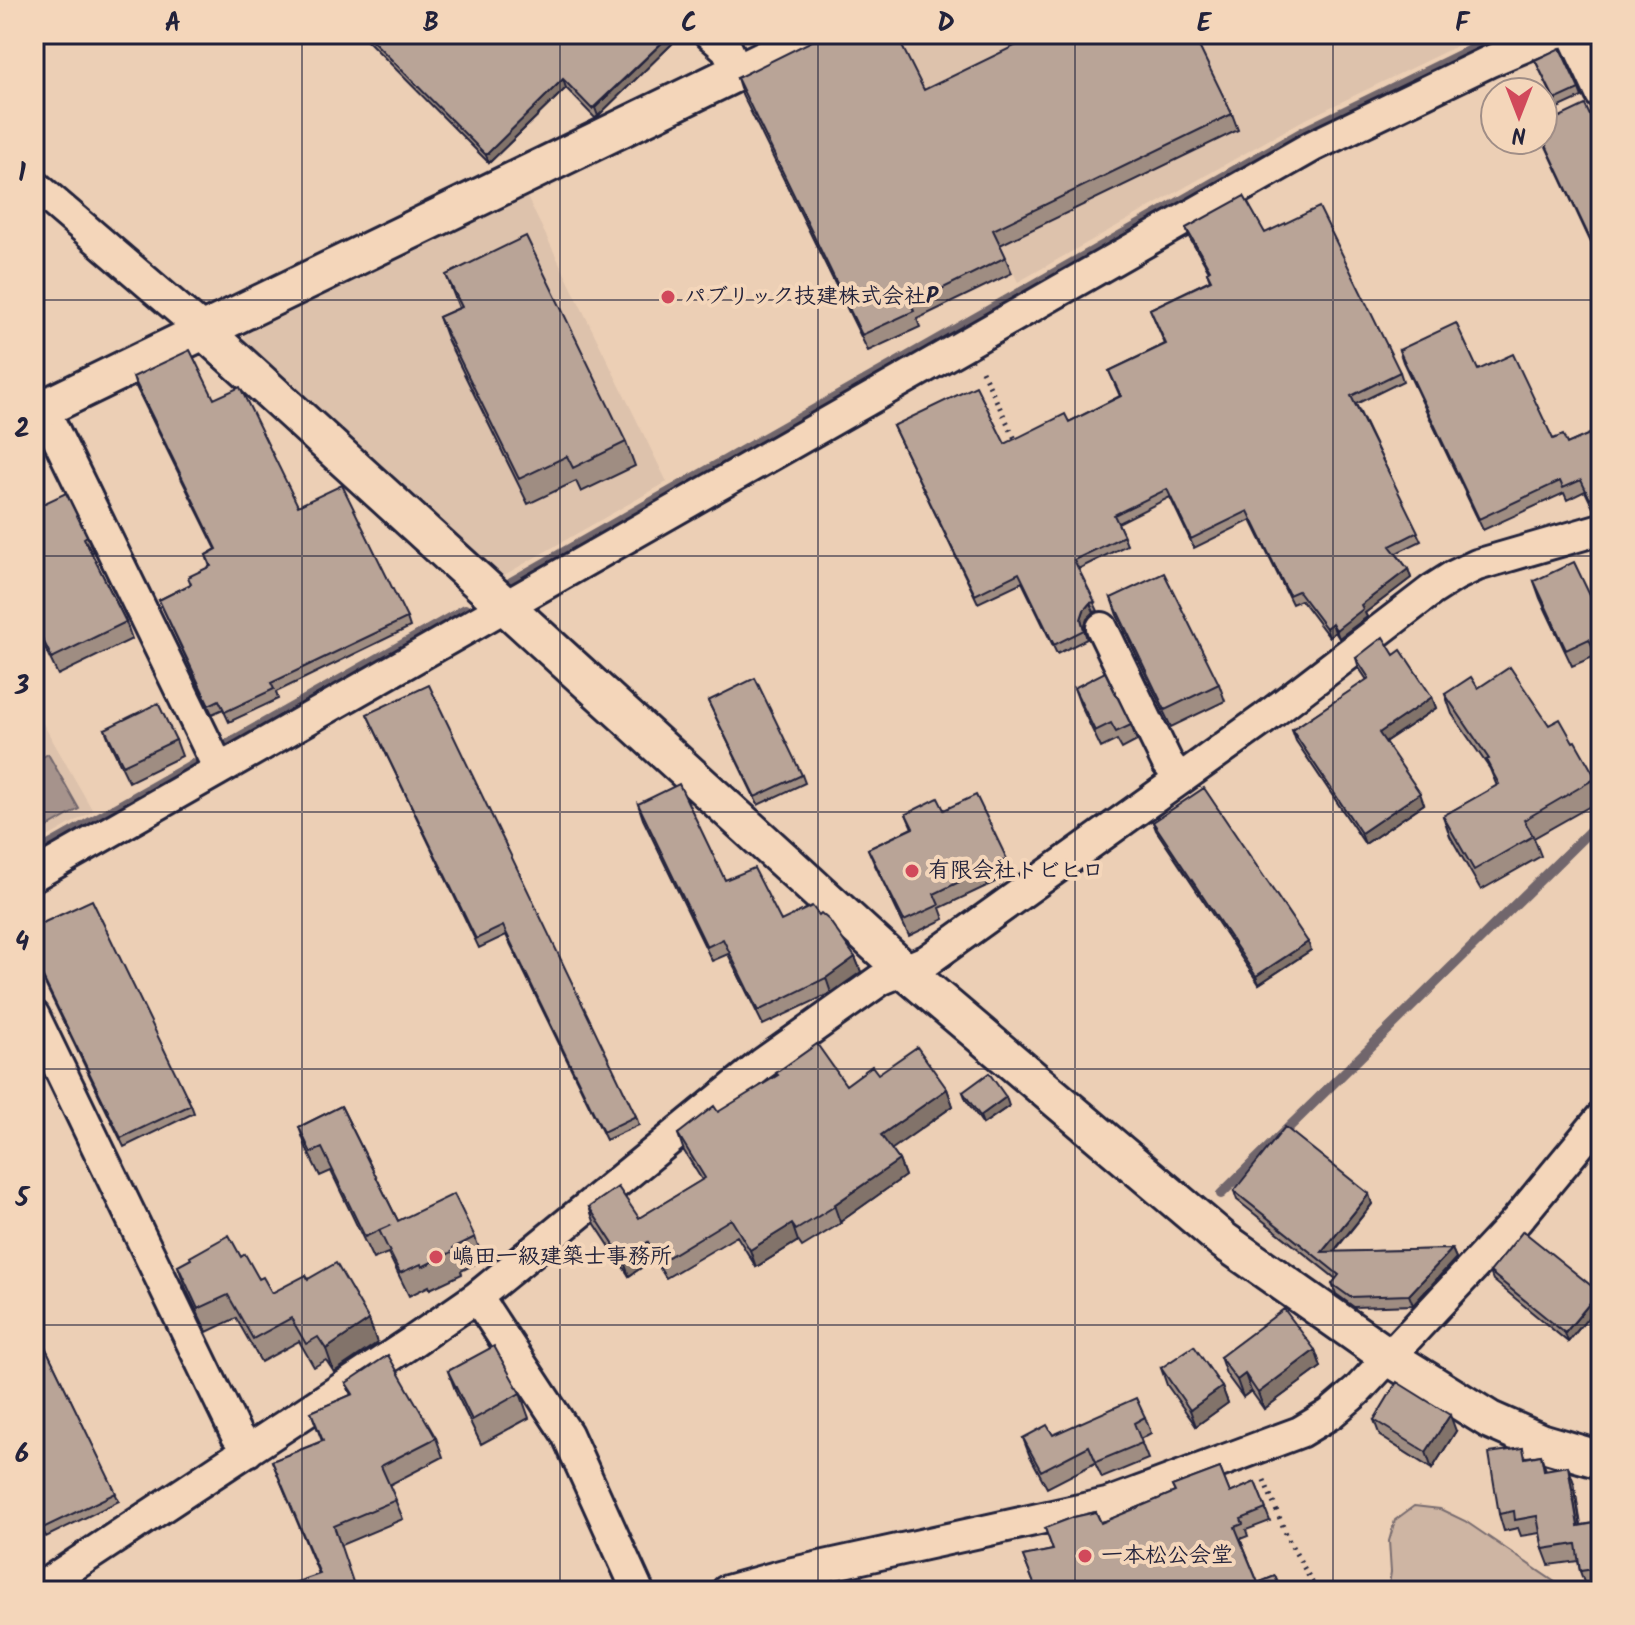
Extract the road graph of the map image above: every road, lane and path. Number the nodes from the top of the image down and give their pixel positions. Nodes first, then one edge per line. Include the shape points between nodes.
1 (710, 34) edge
2 (816, 34) edge
3 (1554, 34) edge
4 (1573, 34) edge
5 (738, 72) junction
6 (1601, 94) edge
7 (34, 185) edge
8 (204, 331) junction
9 (968, 343) junction
10 (38, 411) edge
11 (1022, 452) edge
12 (1601, 529) edge
13 (504, 607) junction
14 (1102, 628) dead end
15 (219, 769) junction
16 (1180, 779) junction
17 (34, 875) edge
18 (904, 970) junction
19 (34, 1016) edge
20 (1601, 1118) edge
21 (477, 1297) junction
22 (1389, 1357) junction
23 (248, 1451) junction
24 (1252, 1451) junction
25 (1601, 1460) edge
26 (35, 1591) edge
27 (638, 1591) edge
28 (727, 1591) edge
29 (1317, 1591) edge

1 - 5 street via 727,49
2 - 5 street
3 - 9 street via 1313,146
4 - 6 street
5 - 8 street
7 - 8 street
8 - 10 street
8 - 13 street
9 - 11 path
9 - 13 street
10 - 15 street
12 - 16 street via 1454,576
13 - 15 street
13 - 18 street
14 - 16 street
15 - 17 street
16 - 18 street via 928,960
18 - 21 street via 880,980 762,1064
18 - 22 street via 1224,1241
19 - 23 street
20 - 22 street via 1517,1220
21 - 23 street
21 - 27 street via 567,1434
22 - 24 street via 1330,1414
22 - 25 street via 1490,1420
23 - 26 street
24 - 28 street via 1107,1504
24 - 29 path via 1289,1541

